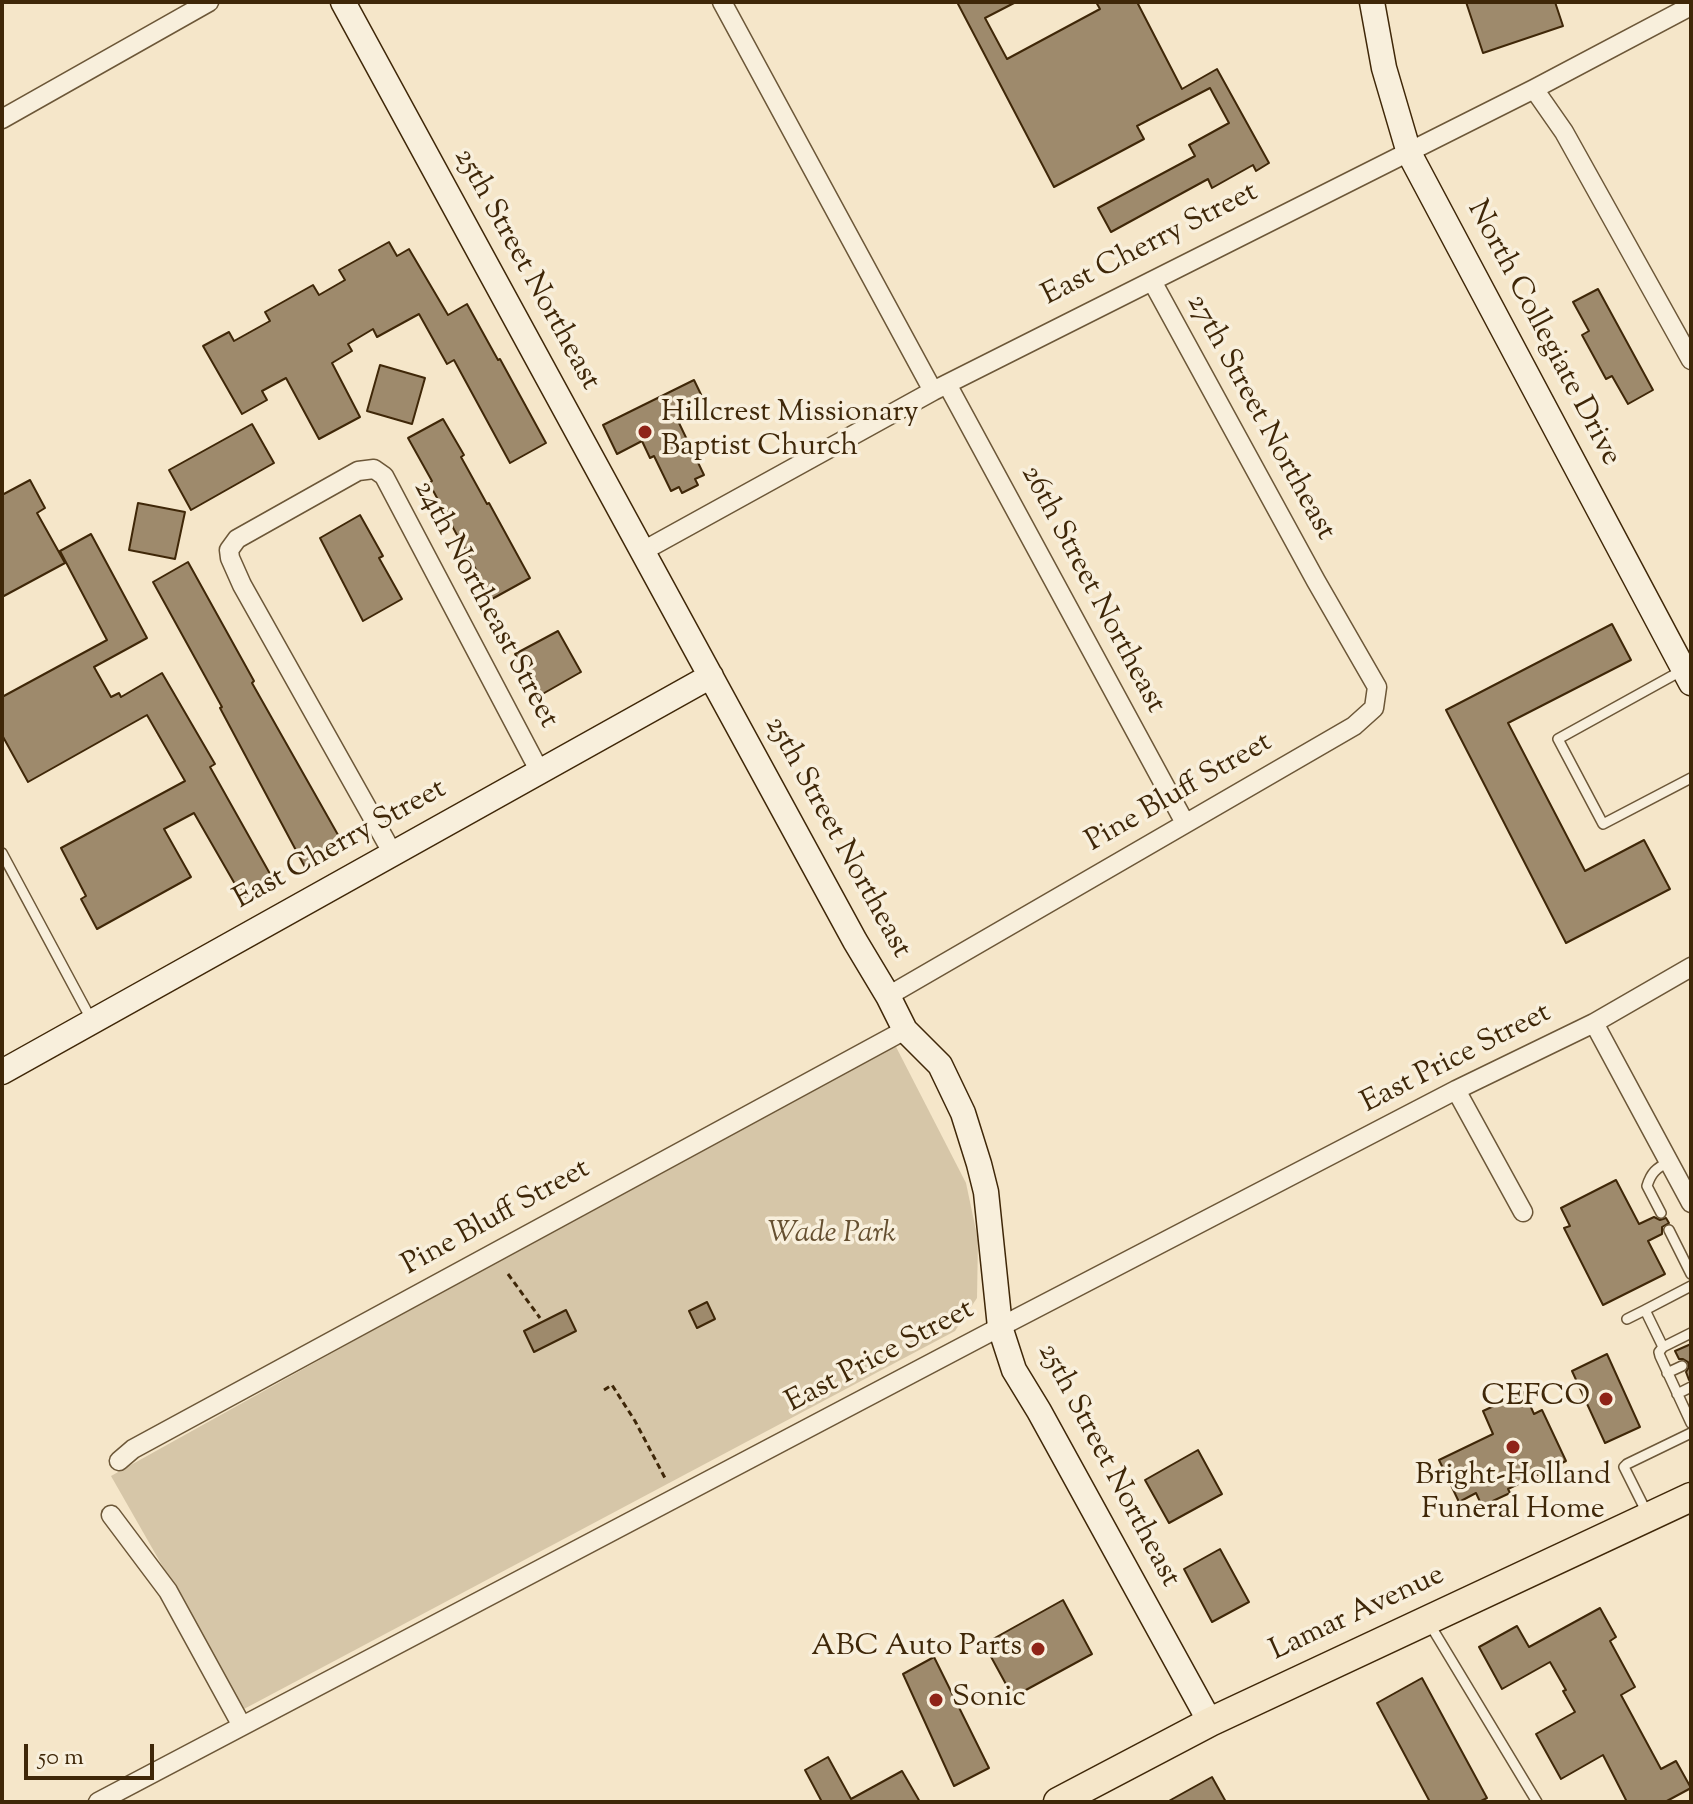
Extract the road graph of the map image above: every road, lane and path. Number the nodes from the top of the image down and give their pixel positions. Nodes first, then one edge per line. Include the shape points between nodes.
1 (209, 2) edge
2 (343, 2) edge
3 (722, 2) edge
4 (1372, 2) edge
5 (1691, 6) edge
6 (1534, 89) junction
7 (2, 119) edge
8 (1409, 153) junction
9 (1152, 281) junction
10 (1683, 327) edge
11 (1691, 360) edge
12 (940, 388) junction
13 (643, 551) junction
14 (1316, 581) joint
15 (711, 676) junction
16 (1687, 676) edge
17 (540, 772) junction
18 (1691, 778) edge
19 (1185, 823) junction
20 (2, 853) edge
21 (393, 854) junction
22 (1691, 967) edge
23 (888, 996) junction
24 (93, 1022) junction
25 (1594, 1023) junction
26 (905, 1030) junction
27 (2, 1072) edge
28 (1456, 1090) junction
29 (1669, 1162) junction
30 (1691, 1203) edge
31 (1523, 1212) dead end
32 (1661, 1213) dead end
33 (1669, 1230) dead end
34 (508, 1274) dead end
35 (1691, 1274) edge
36 (1691, 1286) edge
37 (1645, 1310) junction
38 (540, 1318) dead end
39 (1627, 1319) dead end
40 (1000, 1327) junction
41 (1691, 1333) edge
42 (1663, 1347) junction
43 (1682, 1366) dead end
44 (1667, 1373) junction
45 (1691, 1387) edge
46 (604, 1390) dead end
47 (1677, 1394) junction
48 (1691, 1423) edge
49 (1691, 1433) edge
50 (119, 1461) dead end
51 (665, 1478) dead end
52 (1691, 1497) edge
53 (111, 1515) dead end
54 (1649, 1516) junction
55 (1427, 1620) junction
56 (1210, 1722) junction
57 (242, 1726) junction
58 (98, 1802) edge
59 (1058, 1802) edge
60 (1537, 1802) edge

1 - 7 street
2 - 13 street, 25th Street Northeast
3 - 12 street, 26th Street Northeast
4 - 8 street, North Collegiate Drive via 1384,68
5 - 6 street, East Cherry Street
6 - 8 street, East Cherry Street
6 - 10 street
8 - 9 street, East Cherry Street
8 - 16 street, North Collegiate Drive
9 - 12 street, East Cherry Street
9 - 14 street, 27th Street Northeast
10 - 11 street
12 - 13 street, East Cherry Street
12 - 19 street, 26th Street Northeast
13 - 15 street, 25th Street Northeast
14 - 19 street, Pine Bluff Street via 1377,687 1374,708 1354,726
15 - 17 street, East Cherry Street
15 - 23 street, 25th Street Northeast
16 - 18 lane via 1558,739 1603,824
17 - 21 street, East Cherry Street
17 - 21 street, 24th Northeast Street via 384,476 374,469 358,471 237,539 229,550 242,585
19 - 23 street, Pine Bluff Street
20 - 24 lane
21 - 24 street, East Cherry Street
22 - 25 street, East Price Street
23 - 26 street, 25th Street Northeast
24 - 27 street, East Cherry Street
25 - 28 street, East Price Street
25 - 29 street
26 - 40 street, 25th Street Northeast via 940,1065 963,1113 986,1192
26 - 50 street, Pine Bluff Street
28 - 31 street
28 - 40 street, East Price Street
29 - 30 street
29 - 32 lane via 1650,1175 1647,1186
33 - 35 lane
34 - 38 path
36 - 37 lane
37 - 39 lane
37 - 42 lane
40 - 56 street, 25th Street Northeast via 1014,1370
40 - 57 street, East Price Street
41 - 42 lane
42 - 44 lane via 1659,1352
43 - 44 lane
44 - 47 lane
45 - 47 lane
46 - 51 path via 612,1385
47 - 48 lane
49 - 54 lane via 1624,1467
52 - 54 main road, Lamar Avenue
53 - 57 street via 168,1591
54 - 55 main road, Lamar Avenue
55 - 56 main road, Lamar Avenue
55 - 60 lane
56 - 59 main road, Lamar Avenue
57 - 58 street, East Price Street

